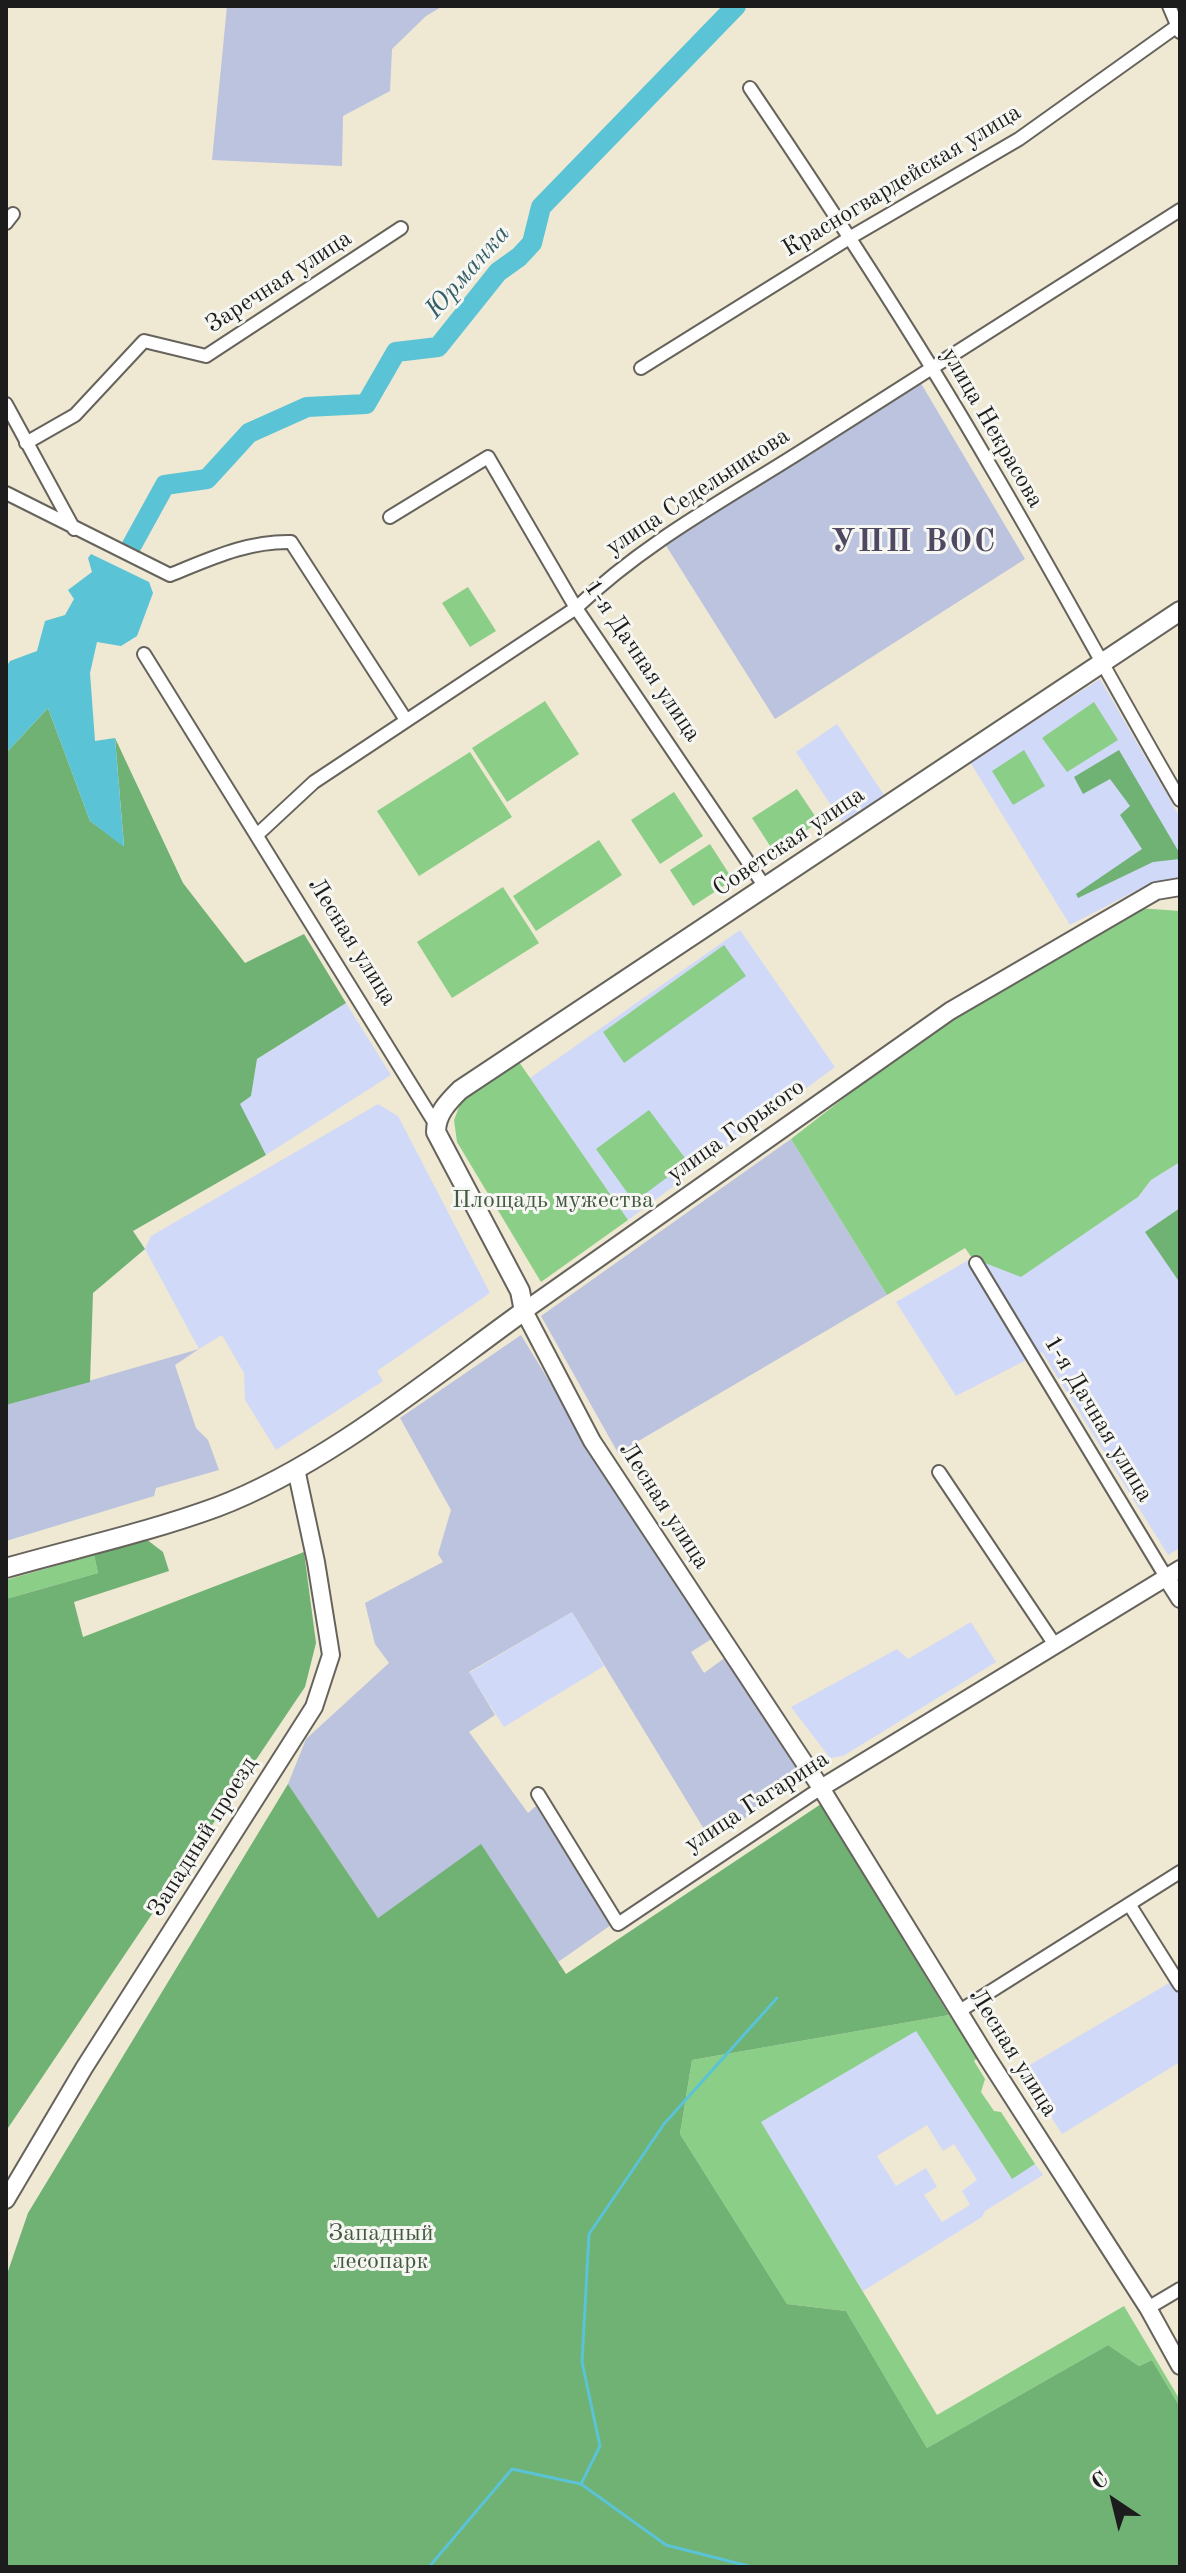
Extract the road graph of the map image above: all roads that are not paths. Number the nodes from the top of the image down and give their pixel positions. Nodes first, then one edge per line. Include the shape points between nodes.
1 (1169, 6) edge
2 (1179, 27) edge
3 (750, 88) dead end
4 (1180, 210) edge
5 (401, 228) dead end
6 (851, 237) junction
7 (932, 367) junction
8 (641, 368) dead end
9 (6, 404) edge
10 (26, 443) junction
11 (6, 493) edge
12 (390, 517) dead end
13 (74, 529) junction
14 (576, 608) junction
15 (1180, 611) edge
16 (144, 654) dead end
17 (1101, 663) junction
18 (406, 720) junction
19 (1180, 800) edge
20 (258, 834) junction
21 (765, 887) junction
22 (1180, 887) edge
23 (436, 1125) junction
24 (976, 1263) dead end
25 (524, 1311) junction
26 (296, 1469) junction
27 (939, 1472) dead end
28 (6, 1568) edge
29 (1173, 1573) edge
30 (1180, 1599) edge
31 (1055, 1645) junction
32 (821, 1788) junction
33 (538, 1794) dead end
34 (1180, 1872) edge
35 (1129, 1904) junction
36 (1180, 1985) edge
37 (958, 2012) junction
38 (6, 2200) edge
39 (1180, 2289) edge
40 (1148, 2308) junction
41 (1180, 2366) edge

1 - 2 street
2 - 6 street, Красногвардейская улица via 1019,139
3 - 6 street, улица Некрасова
4 - 7 street, улица Седельникова
5 - 10 street, Заречная улица via 206,356 144,341 75,415
6 - 7 street, улица Некрасова
6 - 8 street, Красногвардейская улица
7 - 14 street, улица Седельникова via 658,539
7 - 17 street, улица Некрасова
9 - 10 street
10 - 13 street
11 - 13 street
12 - 14 street, 1-я Дачная улица via 488,457
13 - 18 street via 170,575 231,550 291,542
14 - 18 street, улица Седельникова
14 - 21 street, 1-я Дачная улица
15 - 17 main road, Советская улица
16 - 20 street, Лесная улица
17 - 19 street, улица Некрасова
17 - 21 main road, Советская улица
18 - 20 street, улица Седельникова via 314,782
20 - 23 street, Лесная улица
21 - 23 main road, Советская улица via 460,1090
22 - 25 street, улица Горького via 1156,891 950,1011
23 - 25 main road, Лесная улица via 520,1291
24 - 29 street, 1-я Дачная улица
25 - 26 main road, улица Горького
25 - 32 street, Лесная улица via 592,1441
26 - 28 main road, улица Горького via 218,1507
26 - 38 street, Западный проезд via 331,1655 314,1707
27 - 31 street
29 - 30 street, 1-я Дачная улица
29 - 31 street, улица Гагарина
31 - 32 street, улица Гагарина
32 - 33 street, улица Гагарина via 618,1924
32 - 37 street, Лесная улица
34 - 35 street
35 - 36 street
35 - 37 street
37 - 40 street, Лесная улица
39 - 40 street
40 - 41 street, Лесная улица

